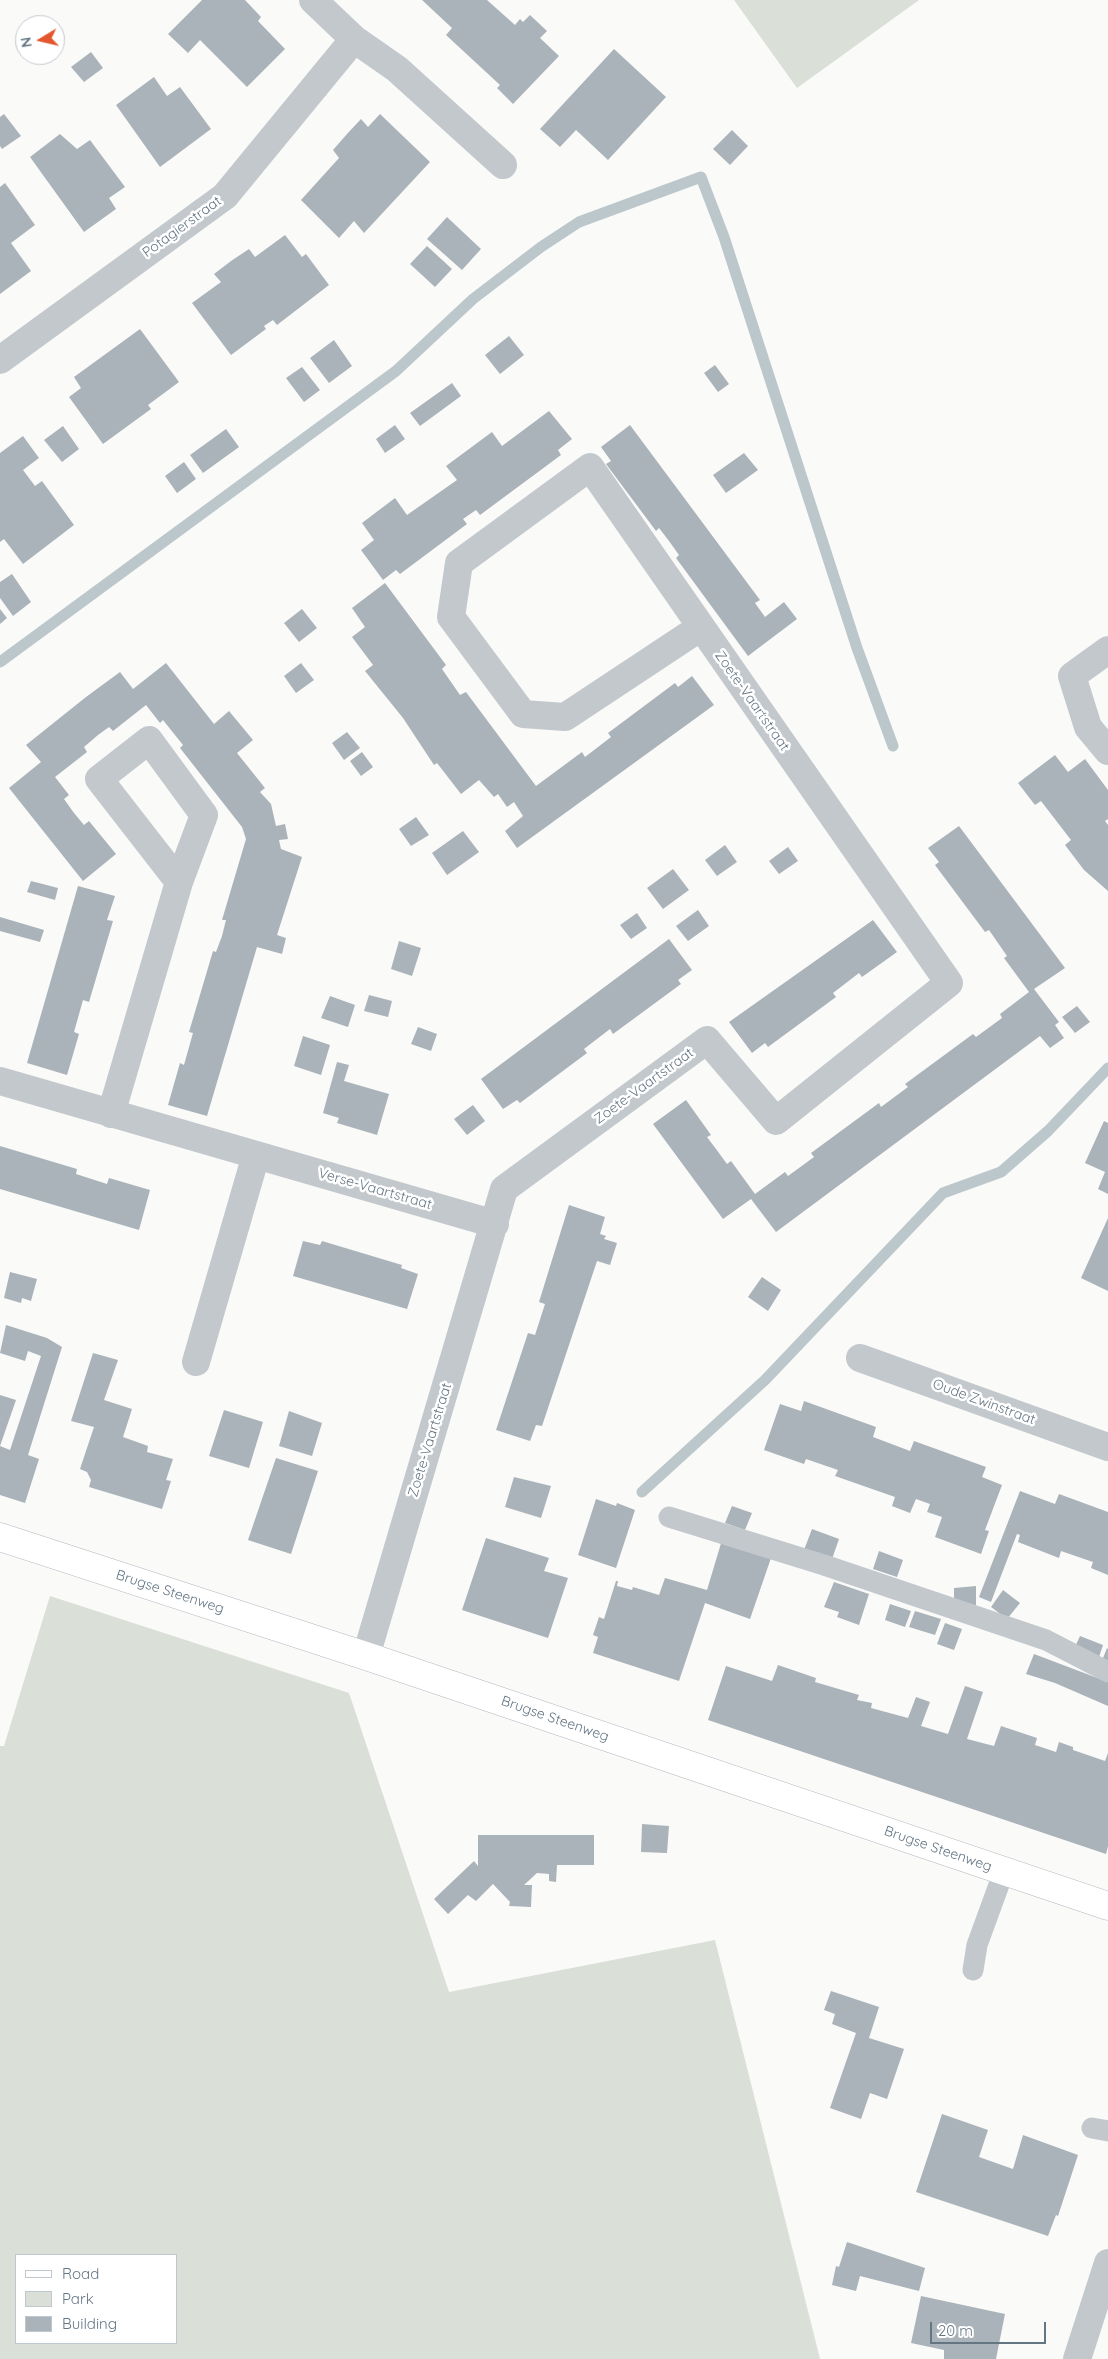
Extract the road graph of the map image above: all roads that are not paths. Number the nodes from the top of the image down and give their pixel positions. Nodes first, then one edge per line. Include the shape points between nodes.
1 (313, 0) edge
2 (354, 39) junction
3 (503, 165) dead end
4 (0, 360) edge
5 (701, 627) junction
6 (1108, 650) edge
7 (1108, 751) edge
8 (179, 882) junction
9 (0, 1080) edge
10 (111, 1114) junction
11 (256, 1155) junction
12 (495, 1224) junction
13 (860, 1358) dead end
14 (196, 1362) dead end
15 (1108, 1447) edge
16 (669, 1517) dead end
17 (0, 1537) edge
18 (366, 1656) junction
19 (1108, 1672) edge
20 (1004, 1871) junction
21 (1108, 1906) edge
22 (973, 1970) dead end
23 (1108, 2263) edge
24 (1077, 2359) edge

1 - 2 street
2 - 3 street via 397,70
2 - 4 street, Potagierstraat via 225,196
5 - 5 street, Zoete-Vaartstraat via 590,467 459,563 451,617 522,714 565,717
5 - 12 street, Zoete-Vaartstraat via 949,984 776,1121 707,1040 504,1189
6 - 7 street via 1072,676 1088,727
8 - 8 street via 99,779 149,740 204,815
8 - 10 street
9 - 10 street, Verse-Vaartstraat
10 - 11 street, Verse-Vaartstraat
11 - 12 street, Verse-Vaartstraat
11 - 14 street
12 - 18 street, Zoete-Vaartstraat
13 - 15 street, Oude Zwinstraat
16 - 19 lane via 1046,1640
17 - 18 main road, Brugse Steenweg
18 - 20 main road, Brugse Steenweg
20 - 21 main road, Brugse Steenweg
20 - 22 lane via 977,1945
23 - 24 street

